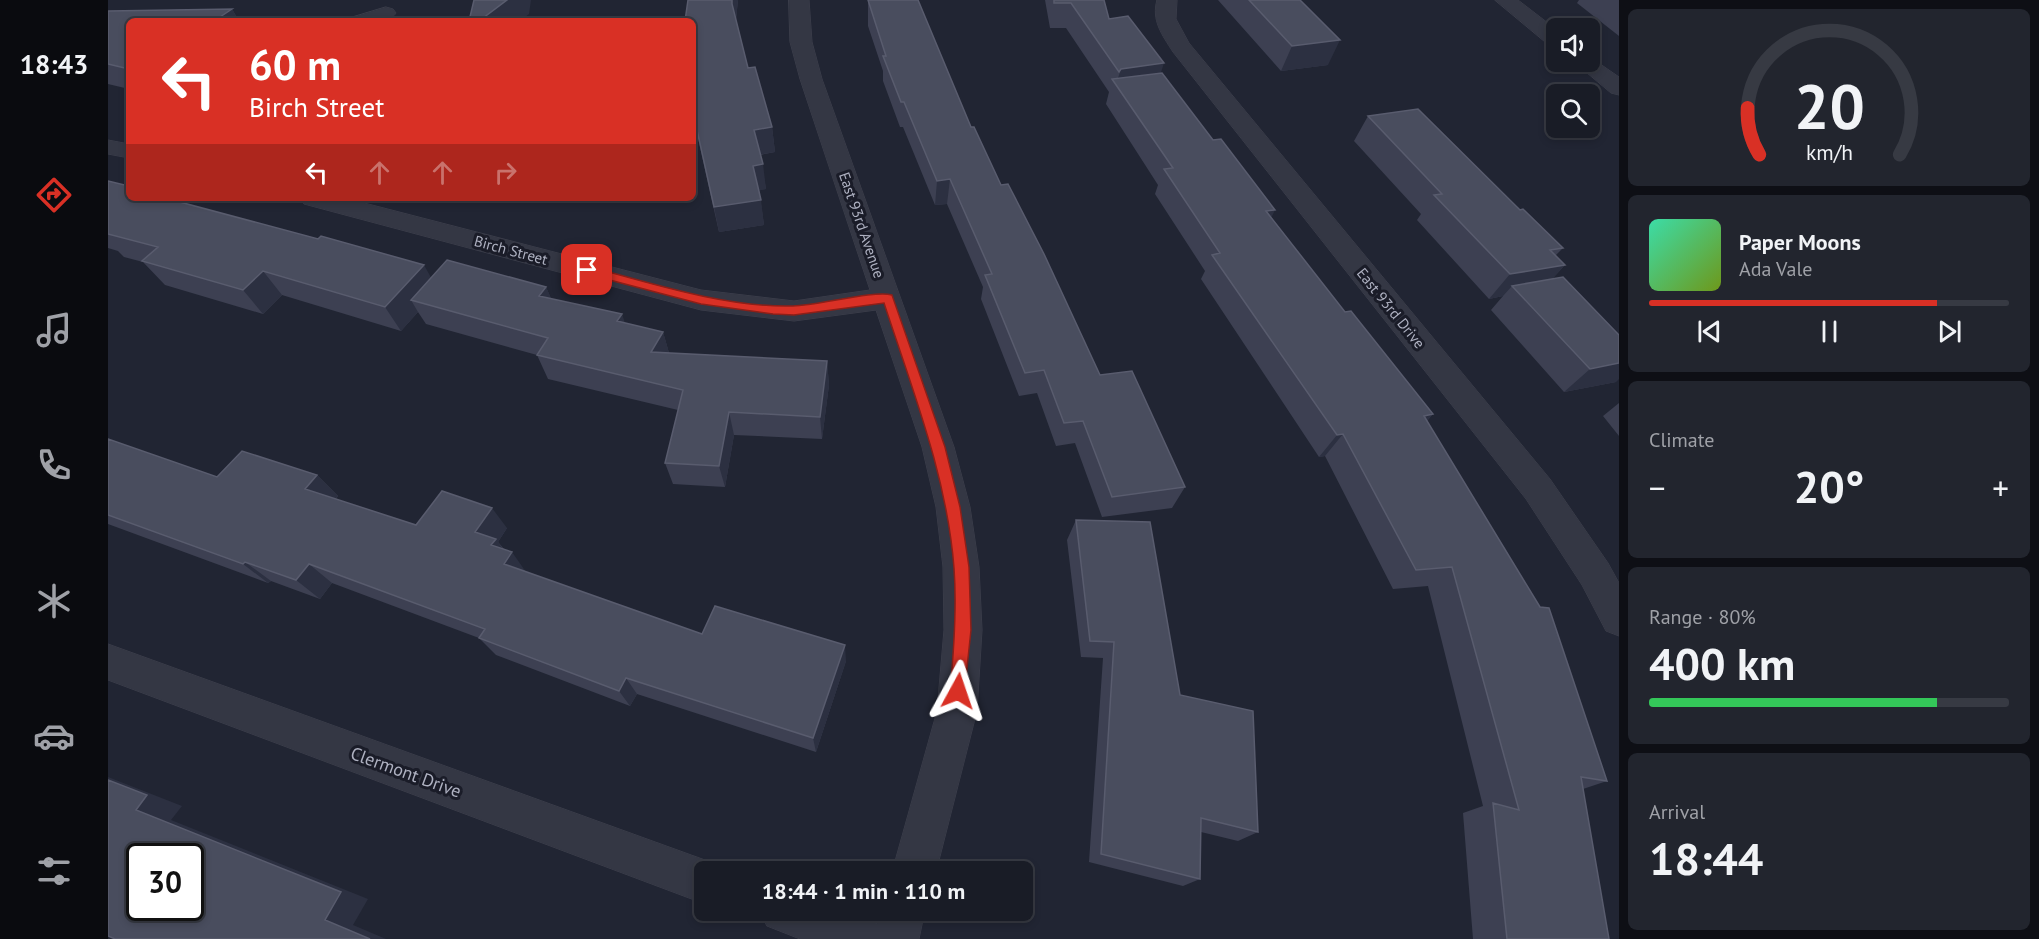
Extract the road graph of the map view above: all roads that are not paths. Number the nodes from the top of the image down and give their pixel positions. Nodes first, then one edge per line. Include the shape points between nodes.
1 (799, 0) edge
2 (1167, 0) edge
3 (1505, 0) edge
4 (386, 13) dead end
5 (370, 18) edge
6 (1546, 32) edge
7 (1598, 72) edge
8 (1619, 88) edge
9 (108, 147) edge
10 (126, 150) edge
11 (324, 201) edge
12 (888, 298) junction
13 (1619, 619) edge
14 (108, 662) edge
15 (917, 861) edge
16 (694, 878) edge
17 (812, 921) edge
18 (900, 921) edge
19 (860, 939) edge
20 (896, 939) edge

1 - 12 street, East 93rd Avenue via 801,42 811,79
2 - 13 street, East 93rd Drive via 1167,25 1181,47 1538,489 1595,574
3 - 6 street
4 - 5 street
7 - 8 street
9 - 10 street
11 - 12 street, Birch Street via 701,300 794,310
12 - 15 street, East 93rd Avenue via 938,447 953,507 961,567 963,630 957,711
14 - 16 street, Clermont Drive
17 - 19 street
18 - 20 street

